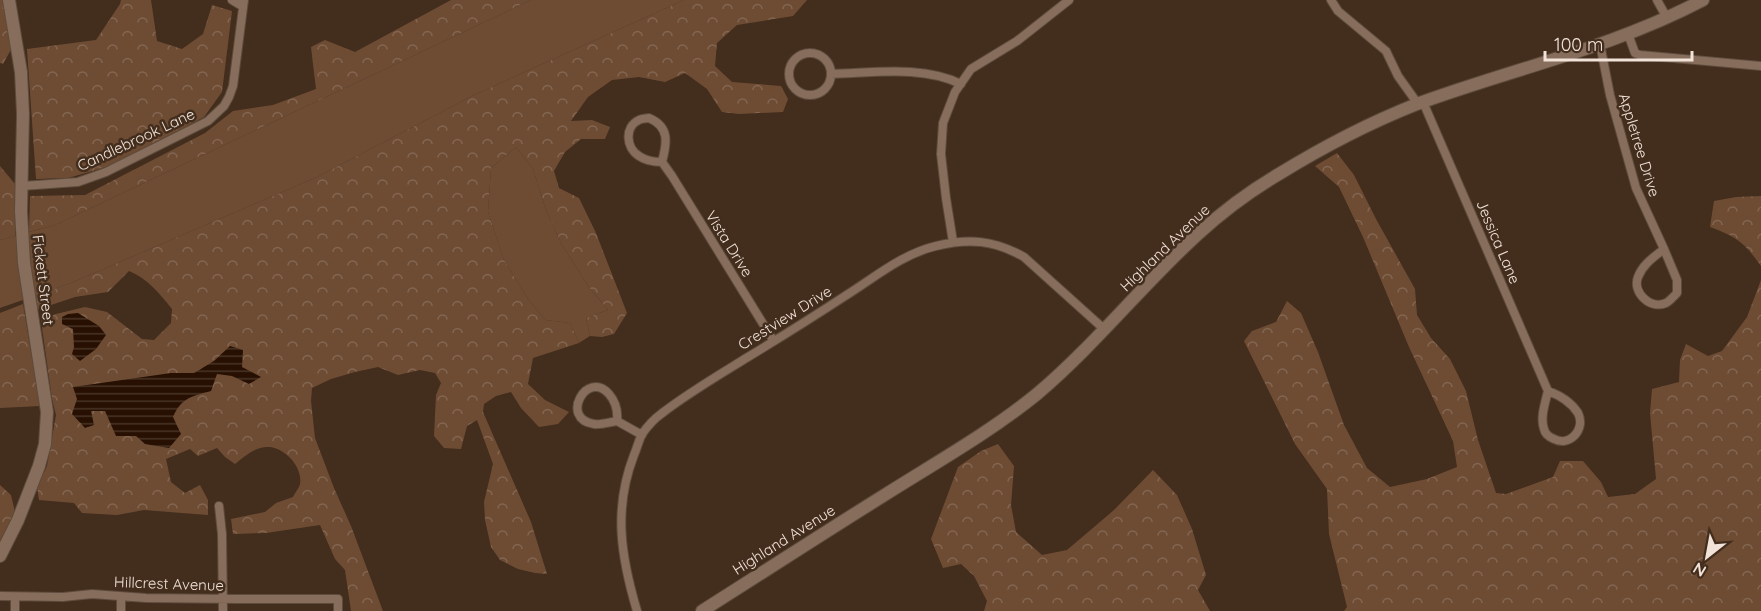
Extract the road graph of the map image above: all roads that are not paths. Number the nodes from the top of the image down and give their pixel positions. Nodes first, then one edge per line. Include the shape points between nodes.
1 (9, 0) edge
2 (232, 0) edge
3 (1070, 0) edge
4 (1331, 0) edge
5 (1657, 0) edge
6 (1702, 0) edge
7 (243, 3) edge
8 (1667, 18) junction
9 (1628, 34) junction
10 (1600, 44) junction
11 (1761, 66) edge
12 (831, 74) junction
13 (961, 84) junction
14 (1421, 103) junction
15 (662, 162) junction
16 (22, 186) junction
17 (953, 242) junction
18 (1664, 249) junction
19 (1104, 329) junction
20 (773, 340) junction
21 (1548, 392) junction
22 (617, 421) junction
23 (642, 435) junction
24 (219, 506) dead end
25 (0, 556) edge
26 (0, 596) edge
27 (15, 597) junction
28 (121, 597) junction
29 (223, 598) junction
30 (706, 610) edge
31 (15, 611) edge
32 (121, 611) edge
33 (223, 611) edge
34 (338, 611) edge
35 (637, 611) edge

1 - 16 street, Fickett Street via 21,72
2 - 7 street, Candlebrook Lane
3 - 13 street via 1017,41 971,69
4 - 14 street, Jessica Lane via 1338,11 1386,51 1398,76
5 - 8 street
6 - 8 street, Highland Avenue
7 - 16 street, Candlebrook Lane via 233,86 224,106 208,121 88,180
8 - 9 street, Highland Avenue
9 - 10 street, Highland Avenue
9 - 11 street via 1635,53 1640,55
10 - 14 street, Highland Avenue
10 - 18 street, Appletree Drive via 1633,177
12 - 12 street via 822,57 810,54 793,63 790,76 800,93 814,95 827,87
12 - 13 street via 924,73
13 - 17 street via 943,123 941,154
14 - 19 street, Highland Avenue via 1332,143 1248,194 1196,236
14 - 21 street, Jessica Lane
15 - 15 street via 664,129 649,118 639,120 631,127 631,149 644,159
15 - 20 street, Vista Drive
16 - 25 street, Fickett Street via 24,263 47,412 46,433 28,499
17 - 19 street, Crestview Drive via 994,244 1024,257
17 - 20 street, Crestview Drive via 910,256
18 - 18 street, Appletree Drive via 1642,269 1637,280 1638,291 1654,304 1666,303 1677,294 1677,280
19 - 30 street, Highland Avenue via 1011,414
20 - 23 street, Crestview Drive via 659,415
21 - 21 street via 1544,432 1558,441 1567,440 1576,435 1581,425 1579,415 1560,396
22 - 22 street via 596,425 586,422 579,416 577,404 583,392 594,387 604,389 615,404
22 - 23 street
23 - 35 street, Crestview Drive via 625,483 620,516 622,547
24 - 29 street
26 - 27 street, Hillcrest Avenue
27 - 28 street, Hillcrest Avenue
27 - 31 street
28 - 29 street, Hillcrest Avenue
28 - 32 street
29 - 33 street
29 - 34 street, Hillcrest Avenue via 338,599

